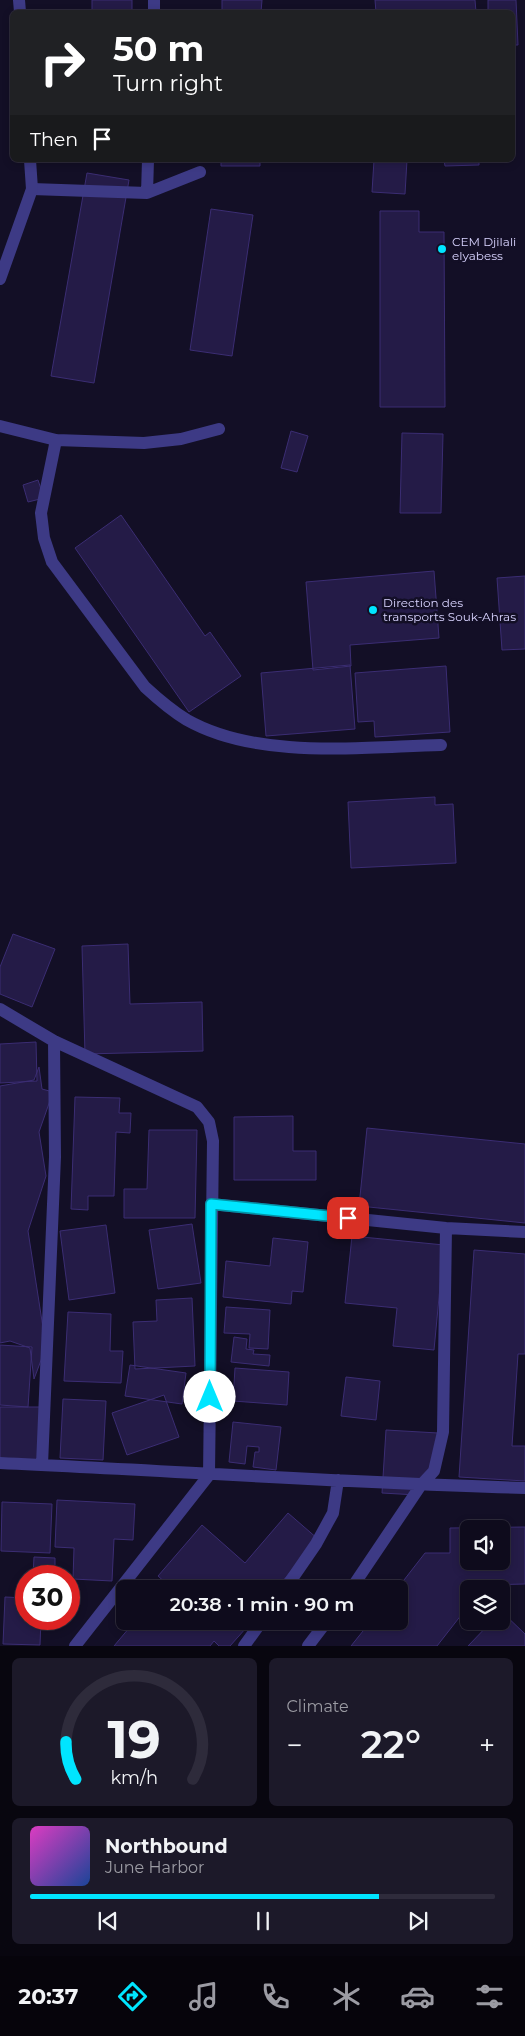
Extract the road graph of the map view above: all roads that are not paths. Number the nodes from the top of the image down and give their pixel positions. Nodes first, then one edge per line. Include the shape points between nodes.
1 (30, 162) edge
2 (148, 162) edge
3 (200, 172) dead end
4 (32, 189) junction
5 (147, 193) junction
6 (0, 279) edge
7 (0, 426) edge
8 (219, 429) dead end
9 (56, 440) junction
10 (441, 745) dead end
11 (0, 1009) edge
12 (54, 1042) junction
13 (211, 1204) junction
14 (446, 1228) junction
15 (525, 1232) edge
16 (0, 1462) edge
17 (42, 1464) junction
18 (209, 1475) junction
19 (338, 1480) junction
20 (421, 1485) junction
21 (525, 1488) edge
22 (292, 1580) edge
23 (357, 1580) edge
24 (256, 1630) edge
25 (320, 1630) edge
26 (75, 1646) edge
27 (244, 1646) edge
28 (308, 1646) edge

1 - 4 street
2 - 5 street
3 - 5 street
4 - 5 street
4 - 6 street
7 - 9 street
8 - 9 street via 144,444
9 - 10 street via 41,512 44,538 52,562 145,687 163,703 187,720 225,737 291,748
11 - 12 street
12 - 13 street via 197,1107 209,1122 213,1141
12 - 17 street via 54,1157
13 - 14 street
13 - 18 street
14 - 15 street
14 - 20 street via 443,1432 434,1471
16 - 17 street
17 - 18 street
18 - 19 street
18 - 26 street
19 - 20 street
19 - 22 street via 333,1513
20 - 21 street
20 - 23 street
24 - 27 street
25 - 28 street

